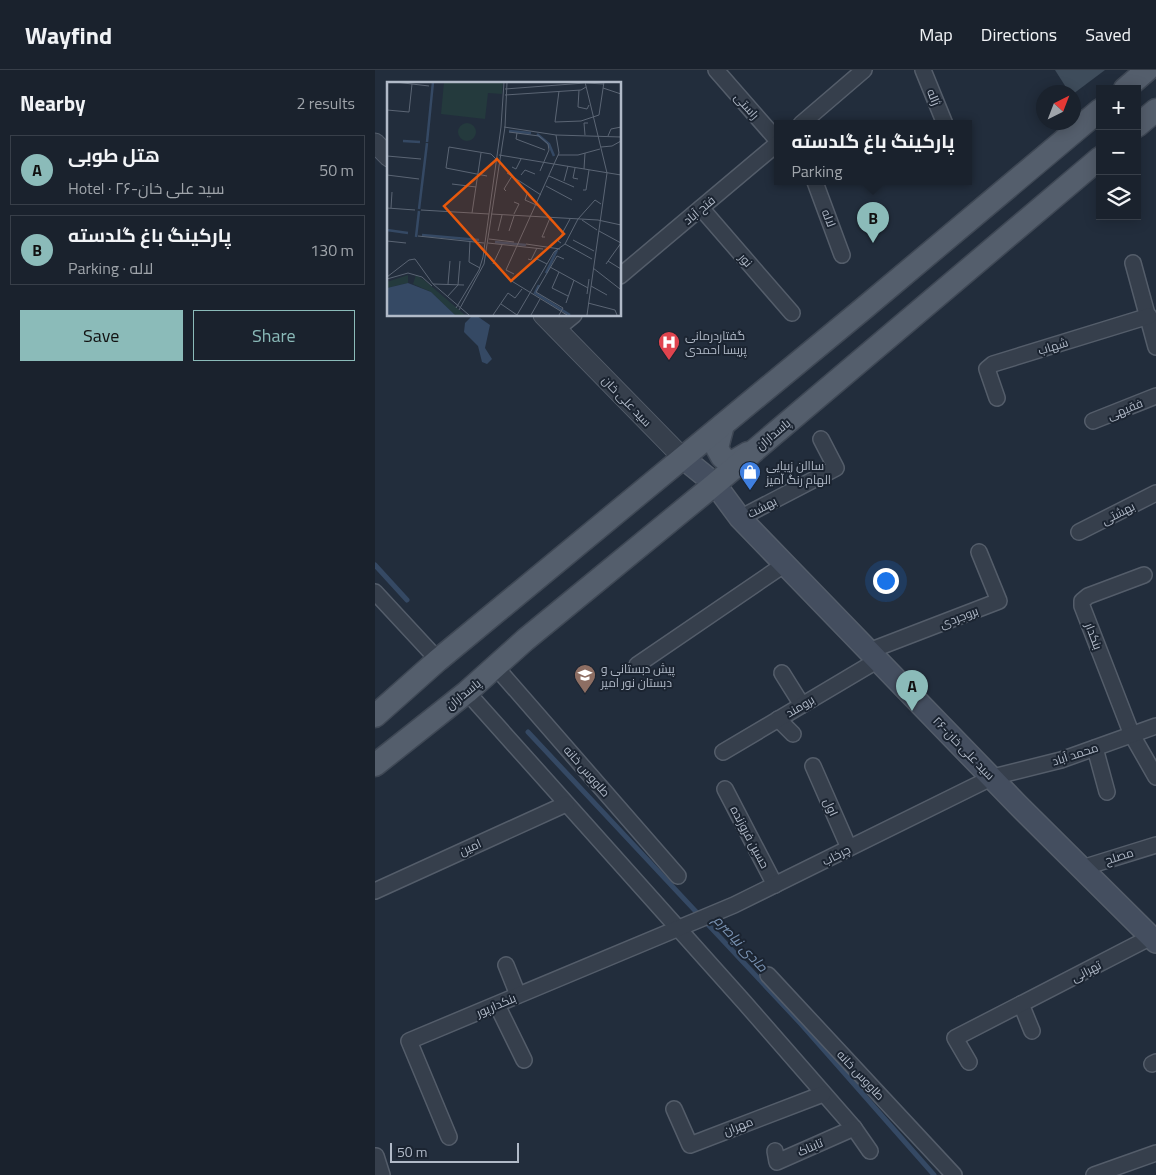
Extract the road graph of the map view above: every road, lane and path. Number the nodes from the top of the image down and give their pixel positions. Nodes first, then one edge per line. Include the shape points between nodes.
1 (716, 70) edge
2 (923, 70) edge
3 (862, 71) edge
4 (1156, 110) edge
5 (1096, 113) edge
6 (806, 120) edge
7 (943, 120) edge
8 (1141, 123) edge
9 (774, 137) edge
10 (375, 144) edge
11 (774, 145) edge
12 (387, 155) edge
13 (1096, 161) edge
14 (816, 185) edge
15 (701, 208) junction
16 (843, 255) dead end
17 (1133, 262) dead end
18 (621, 275) edge
19 (791, 313) dead end
20 (544, 316) edge
21 (573, 316) edge
22 (1149, 316) junction
23 (557, 329) junction
24 (1156, 347) edge
25 (1156, 396) edge
26 (997, 398) dead end
27 (1093, 421) dead end
28 (723, 425) junction
29 (821, 439) dead end
30 (755, 450) junction
31 (683, 458) junction
32 (715, 484) junction
33 (1156, 493) edge
34 (741, 518) junction
35 (1079, 532) dead end
36 (979, 552) dead end
37 (785, 564) junction
38 (1144, 575) dead end
39 (375, 592) edge
40 (874, 655) junction
41 (438, 660) junction
42 (637, 665) dead end
43 (495, 666) junction
44 (783, 673) dead end
45 (467, 692) junction
46 (802, 705) junction
47 (375, 716) edge
48 (778, 719) junction
49 (1156, 726) edge
50 (793, 734) dead end
51 (1132, 735) junction
52 (1095, 748) junction
53 (723, 752) dead end
54 (375, 765) edge
55 (813, 766) dead end
56 (993, 777) junction
57 (1156, 777) edge
58 (725, 789) dead end
59 (1107, 792) dead end
60 (566, 804) junction
61 (1156, 845) edge
62 (849, 848) junction
63 (1082, 868) junction
64 (679, 876) dead end
65 (775, 885) junction
66 (375, 891) edge
67 (679, 929) junction
68 (1154, 940) edge
69 (507, 965) dead end
70 (768, 975) dead end
71 (518, 995) junction
72 (1021, 1004) junction
73 (497, 1005) junction
74 (1033, 1031) dead end
75 (524, 1060) dead end
76 (969, 1062) dead end
77 (823, 1094) junction
78 (674, 1109) dead end
79 (854, 1128) junction
80 (449, 1137) dead end
81 (775, 1151) dead end
82 (870, 1151) dead end
83 (1156, 1153) edge
84 (376, 1156) edge
85 (382, 1175) edge
86 (954, 1175) edge
87 (1094, 1175) edge

1 - 9 street, راستی
2 - 7 street, ژاله
3 - 6 street
4 - 8 main road
5 - 28 main road
10 - 12 street
11 - 15 street, فتح آباد
13 - 30 main road, پاسداران
14 - 16 street, لاله
15 - 18 street, فتح آباد
15 - 19 street, نور
17 - 22 street
20 - 23 street, سید علی خان
21 - 23 street
22 - 24 street
22 - 26 street, شهاب via 993,364 987,369
23 - 31 street, سید علی خان
25 - 27 street, فقیهی
28 - 30 main road via 717,448 722,457 731,462
28 - 31 main road
29 - 34 street, بهشت via 839,474
30 - 32 main road, پاسداران
31 - 32 main road, سید علی خان
31 - 41 main road
32 - 34 main road, ۲۶-سید علی خان
32 - 43 main road, پاسداران
33 - 35 street, بهشتی
34 - 37 main road, ۲۶-سید علی خان
36 - 40 street, بروجردی via 999,601
37 - 40 main road, ۲۶-سید علی خان
37 - 42 street
38 - 51 street, بنکدار via 1082,600
39 - 41 street
40 - 46 street, برومند
40 - 56 main road, ۲۶-سید علی خان
41 - 47 main road
43 - 45 main road, پاسداران
43 - 64 street, طاووس خانه
44 - 46 street
45 - 54 main road, پاسداران
45 - 60 street
46 - 48 street, برومند
48 - 50 street
48 - 53 street, برومند
49 - 51 street, محمد آباد
51 - 52 street, محمد آباد
51 - 57 street
52 - 56 street, محمد آباد
52 - 59 street
55 - 62 street, اول
56 - 62 street, چرخاب
56 - 63 main road, ۲۶-سید علی خان
58 - 65 street, حسین فروزنده
60 - 66 street, امین
60 - 67 street
61 - 63 street, مصلح
62 - 65 street, چرخاب
63 - 68 main road, ۲۶-سید علی خان
65 - 67 street, چرخاب
67 - 71 street, بنکدارپور
67 - 77 street
68 - 72 street, تهرانی
69 - 71 street
70 - 86 street, طاووس خانه
71 - 73 street, بنکدارپور
72 - 74 street
72 - 76 street, تهرانی via 955,1038
73 - 75 street
73 - 80 street, بنکدارپور via 409,1041
77 - 78 street, مهران via 690,1145
77 - 79 street
79 - 81 street, تابناک via 777,1162
79 - 82 street
83 - 87 street
84 - 85 street

